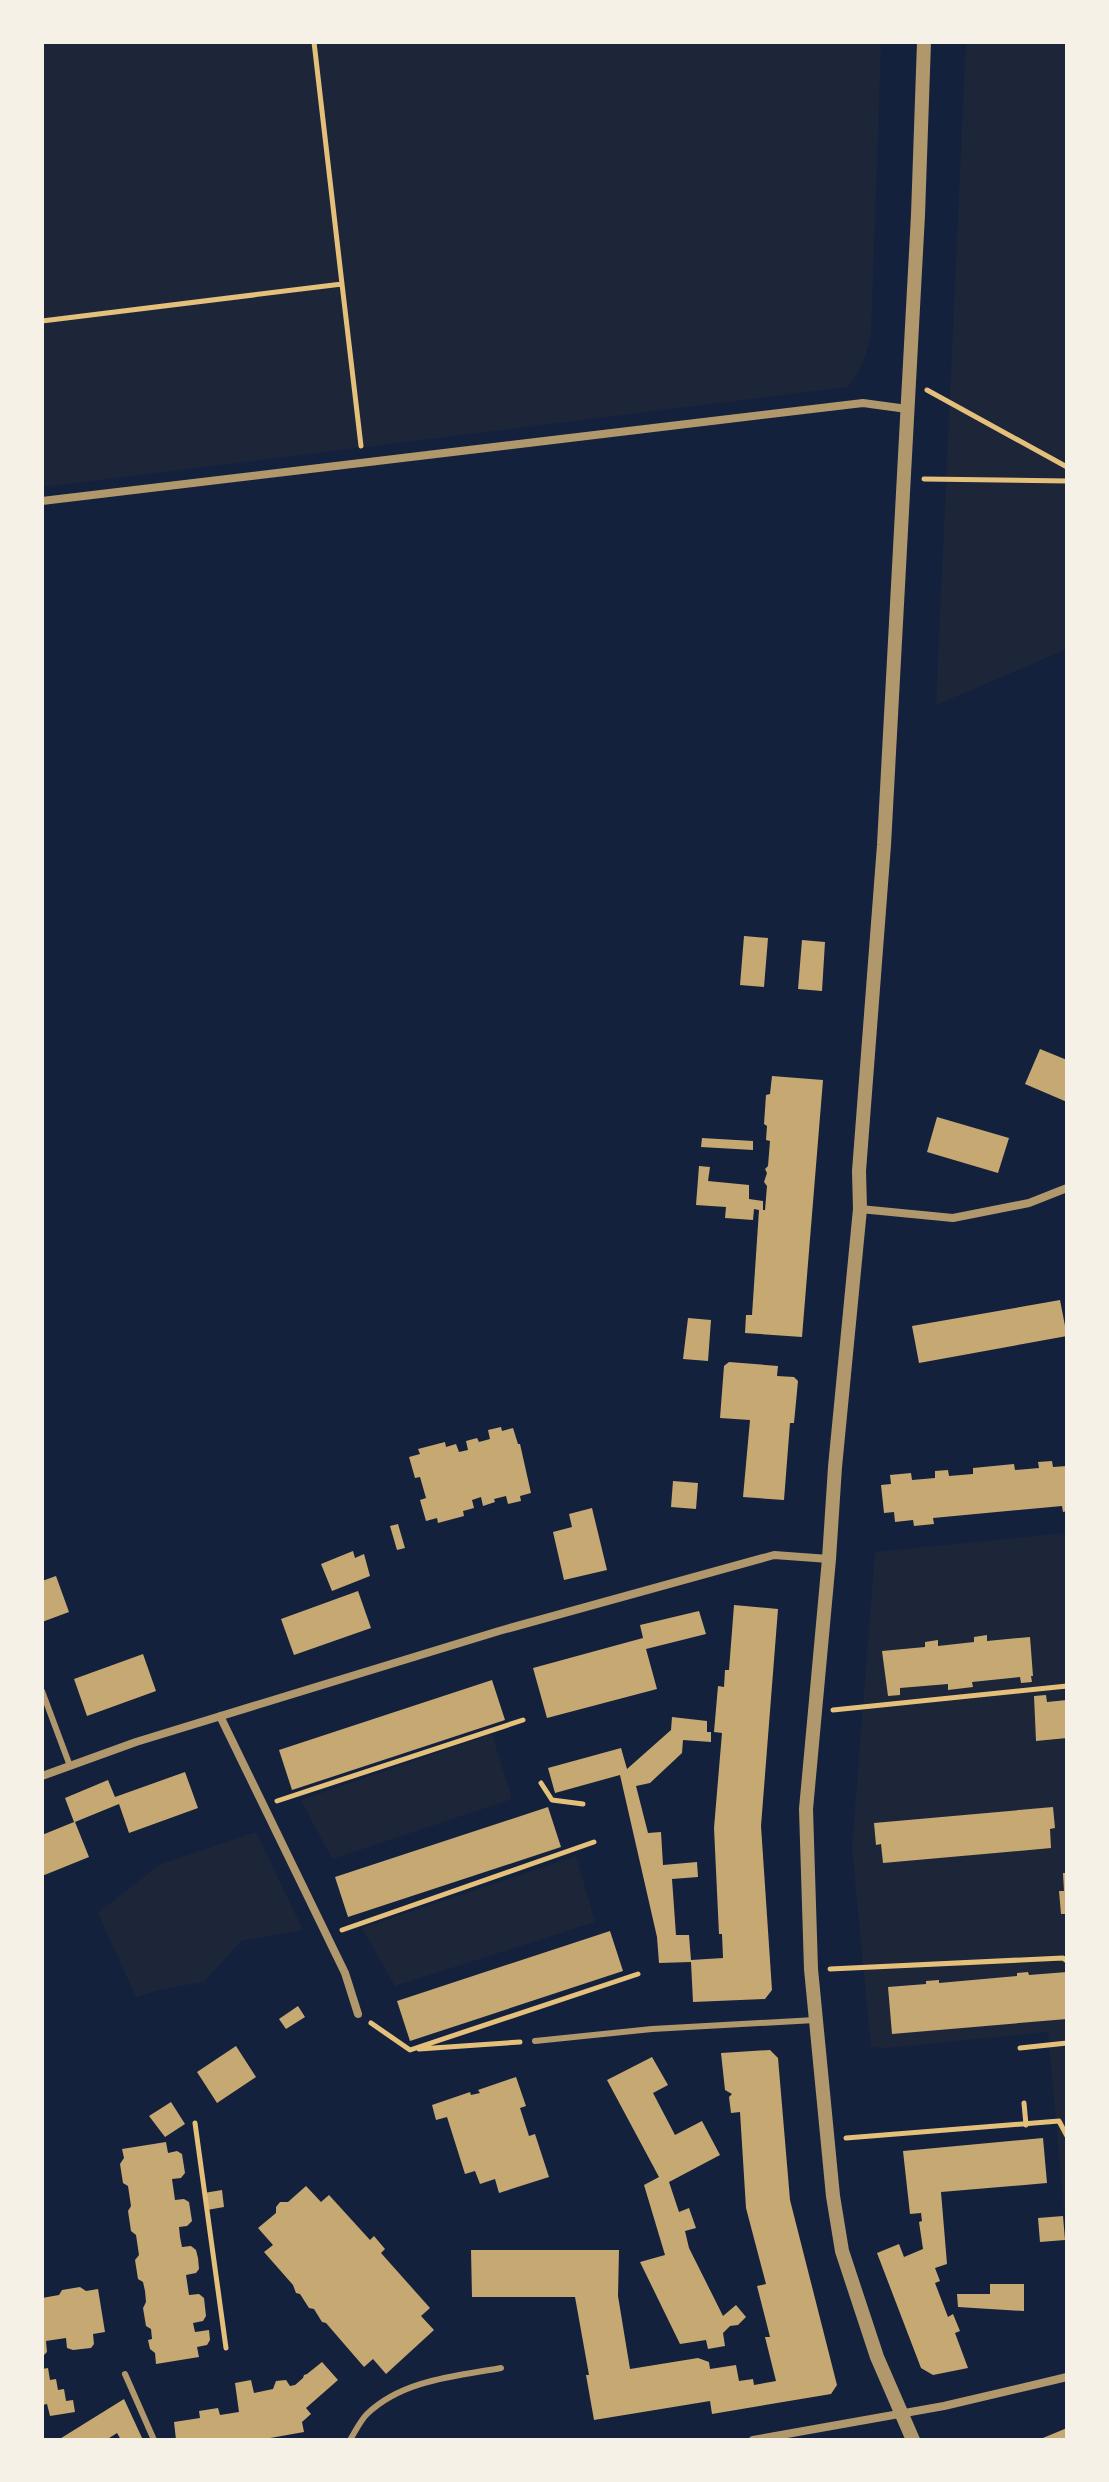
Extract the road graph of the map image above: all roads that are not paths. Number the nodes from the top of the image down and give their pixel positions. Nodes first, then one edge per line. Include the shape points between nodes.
1 (924, 42) edge
2 (907, 409) junction
3 (42, 501) edge
4 (1067, 1188) edge
5 (860, 1209) junction
6 (829, 1559) junction
7 (42, 1691) edge
8 (220, 1716) junction
9 (70, 1766) junction
10 (42, 1776) edge
11 (358, 2014) road end
12 (815, 2020) junction
13 (535, 2041) road end
14 (501, 2368) dead end
15 (125, 2374) dead end
16 (1067, 2377) edge
17 (900, 2413) junction
18 (154, 2440) edge
19 (350, 2440) edge
20 (753, 2440) edge
21 (913, 2440) edge

1 - 2 street
2 - 3 street via 863,403
2 - 5 street
4 - 5 street via 1029,1203 953,1218
5 - 6 street
6 - 8 street via 774,1555
6 - 12 street via 806,1809
7 - 9 lane
8 - 9 street
8 - 11 street via 345,1973
9 - 10 street
12 - 13 lane
12 - 17 street via 842,2251
14 - 19 lane via 431,2380 394,2395 366,2415
15 - 18 lane
16 - 17 street
17 - 20 street
17 - 21 street

